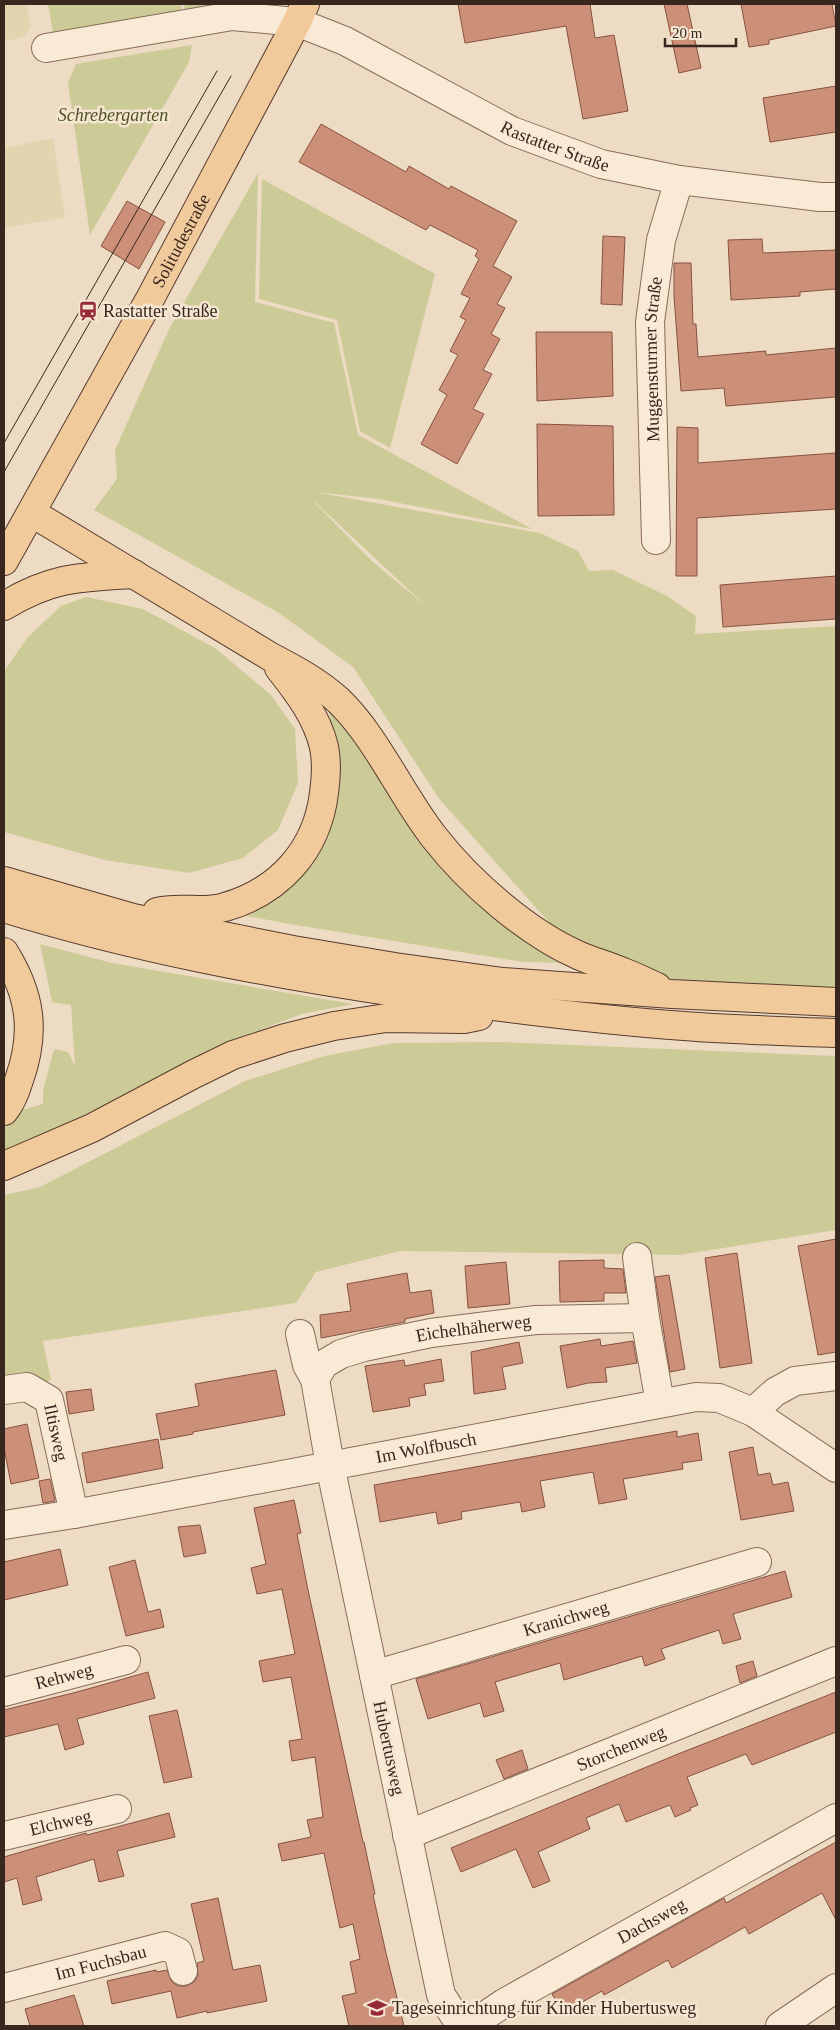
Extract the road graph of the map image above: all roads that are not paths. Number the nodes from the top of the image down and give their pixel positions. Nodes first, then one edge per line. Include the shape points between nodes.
1 (301, 13) edge
2 (46, 48) dead end
3 (679, 180) junction
4 (836, 197) edge
5 (32, 512) junction
6 (656, 540) dead end
7 (4, 561) edge
8 (134, 574) junction
9 (4, 606) edge
10 (271, 657) junction
11 (4, 881) edge
12 (4, 908) edge
13 (133, 918) junction
14 (4, 952) edge
15 (672, 994) junction
16 (836, 1002) edge
17 (508, 1009) junction
18 (836, 1033) edge
19 (4, 1111) edge
20 (4, 1166) edge
21 (637, 1257) dead end
22 (645, 1318) junction
23 (300, 1334) dead end
24 (836, 1376) edge
25 (316, 1379) junction
26 (4, 1390) edge
27 (660, 1403) junction
28 (753, 1412) junction
29 (330, 1465) junction
30 (836, 1468) edge
31 (74, 1514) junction
32 (4, 1525) edge
33 (757, 1562) dead end
34 (126, 1660) dead end
35 (836, 1661) edge
36 (374, 1675) junction
37 (4, 1692) edge
38 (116, 1809) dead end
39 (836, 1818) edge
40 (4, 1836) edge
41 (407, 1836) junction
42 (183, 1971) dead end
43 (4, 1988) edge
44 (836, 1988) edge
45 (461, 2026) edge
46 (470, 2026) edge
47 (780, 2026) edge

1 - 2 street via 232,16
1 - 3 street, Rastatter Straße via 345,41 512,131 600,164
1 - 5 main road, Solitudestraße via 151,297
3 - 4 street, Rastatter Straße
3 - 6 street, Muggensturmer Straße via 661,240 650,322
5 - 7 main road, Solitudestraße
5 - 8 main road
8 - 9 main road via 65,579 26,593
8 - 10 main road
10 - 13 main road via 302,696 324,748 326,779 322,811 314,834 298,860 277,881 252,896 224,907 166,910
10 - 15 main road via 304,675 338,700 362,730 433,837 498,903 536,931 579,956
11 - 13 main road
12 - 17 main road via 76,930 221,963 317,981
13 - 15 main road via 395,967 503,982
14 - 19 main road via 22,990 29,1017 30,1041 18,1084
15 - 16 main road
17 - 18 main road via 685,1026
17 - 20 main road via 464,1019 386,1018 285,1038 233,1056 92,1128
21 - 22 street
22 - 25 street, Eichelhäherweg via 536,1320 431,1333 341,1354 324,1364
22 - 27 street
23 - 25 street via 307,1365
24 - 28 street via 795,1381 775,1392
25 - 29 street
26 - 31 street, Iltisweg via 27,1387 49,1400
27 - 28 street, Im Wolfbusch via 696,1397 719,1398
27 - 29 street, Im Wolfbusch
28 - 30 street, Im Wolfbusch
29 - 31 street, Im Wolfbusch
29 - 36 street, Hubertusweg
31 - 32 street, Im Wolfbusch
33 - 36 street, Kranichweg
34 - 37 street, Rehweg
35 - 41 street, Storchenweg
36 - 41 street, Hubertusweg
38 - 40 street, Elchweg
39 - 46 street, Dachsweg via 504,2003
41 - 45 street, Hubertusweg via 441,1995
42 - 43 street, Im Fuchsbau via 178,1952 165,1946
44 - 47 street

